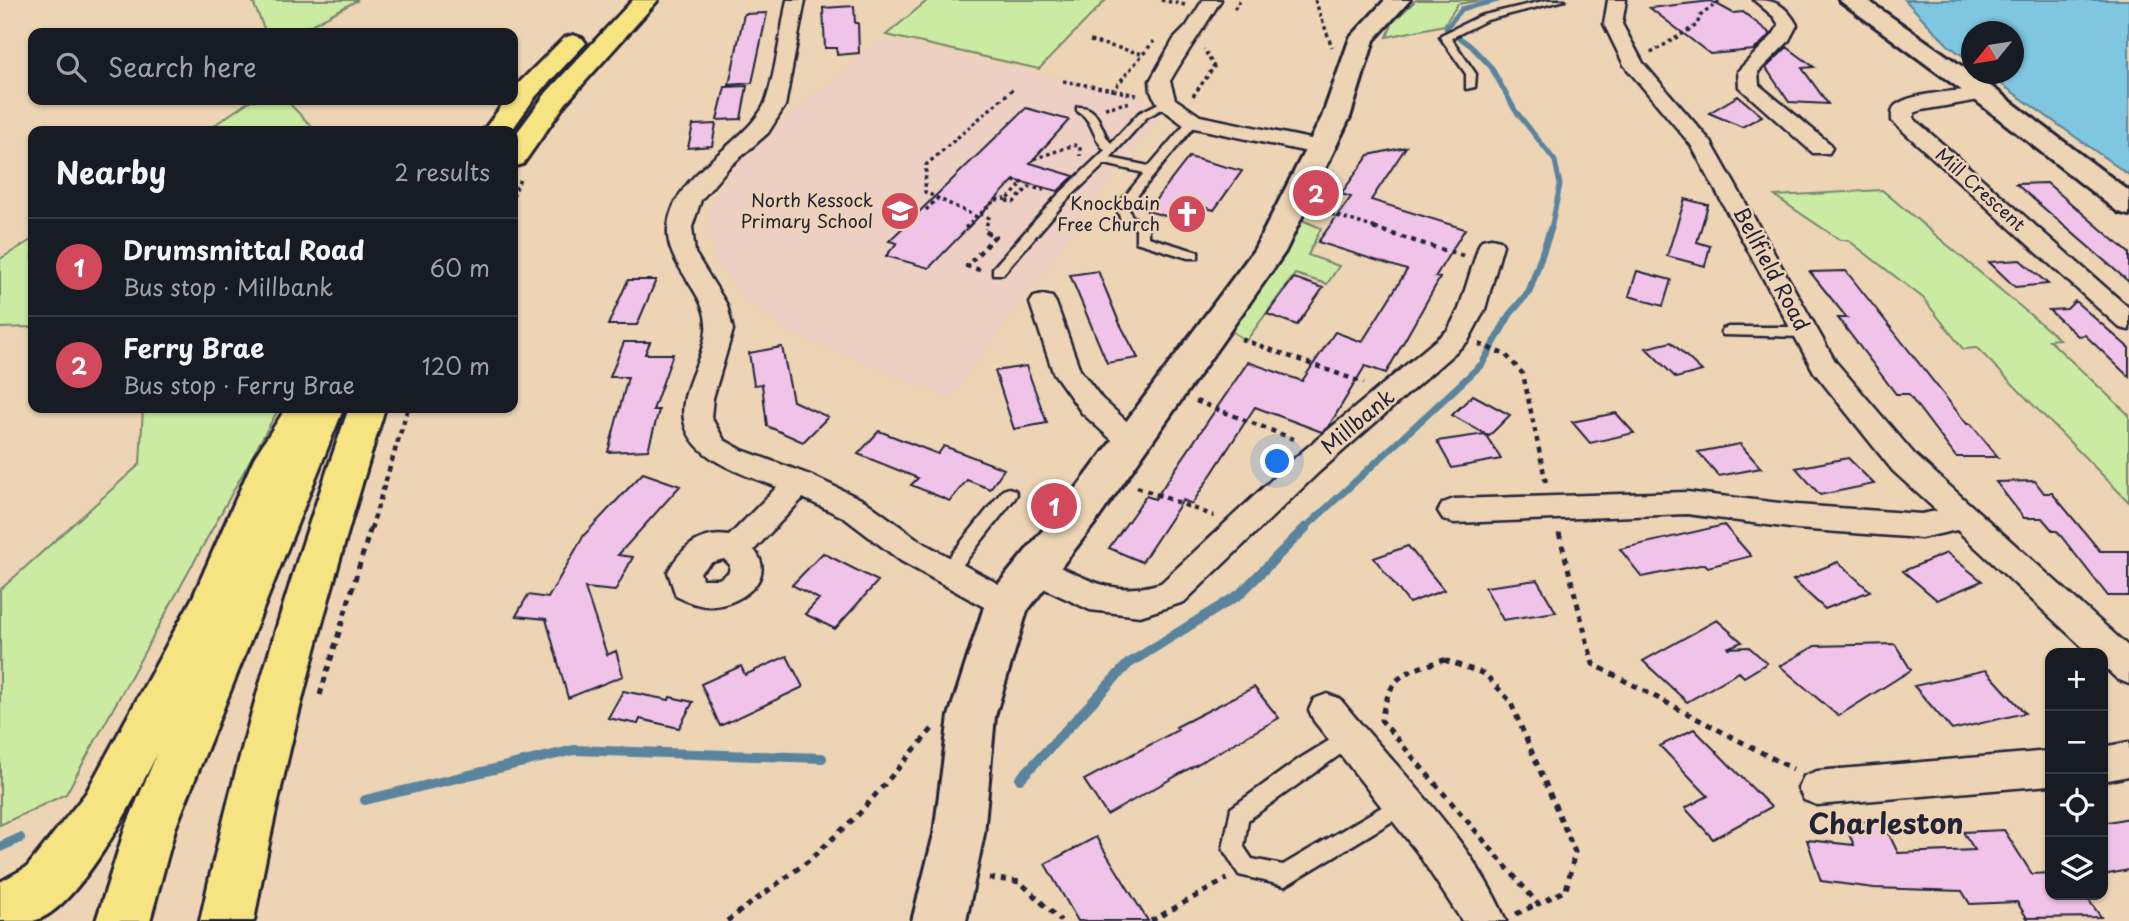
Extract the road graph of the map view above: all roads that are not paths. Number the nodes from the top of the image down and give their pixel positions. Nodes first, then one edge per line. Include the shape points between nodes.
1 (616, 0) edge
2 (646, 0) edge
3 (796, 0) edge
4 (1212, 0) edge
5 (1398, 0) edge
6 (1560, 0) edge
7 (1617, 0) edge
8 (1763, 0) edge
9 (1851, 0) edge
10 (1470, 87) dead end
11 (1984, 94) junction
12 (518, 102) edge
13 (516, 105) edge
14 (1085, 111) road end
15 (1181, 112) junction
16 (501, 126) edge
17 (1322, 148) junction
18 (1821, 148) dead end
19 (1112, 150) junction
20 (518, 151) edge
21 (1102, 160) junction
22 (1149, 170) junction
23 (2129, 206) edge
24 (1488, 254) road end
25 (1194, 255) dead end
26 (998, 271) dead end
27 (1043, 303) dead end
28 (2129, 322) edge
29 (1728, 332) dead end
30 (1805, 332) junction
31 (302, 413) edge
32 (323, 413) edge
33 (365, 413) edge
34 (1132, 442) junction
35 (799, 483) junction
36 (1009, 494) dead end
37 (1454, 512) dead end
38 (1964, 517) junction
39 (736, 550) dead end
40 (1035, 570) junction
41 (948, 571) junction
42 (1007, 604) junction
43 (2129, 669) edge
44 (1338, 724) joint
45 (2129, 759) edge
46 (2108, 763) edge
47 (2045, 768) edge
48 (1817, 788) road end
49 (1402, 804) junction
50 (238, 860) junction
51 (0, 912) edge
52 (1483, 916) edge
53 (123, 921) edge
54 (227, 921) edge
55 (239, 921) edge
56 (939, 921) edge

1 - 12 highway
2 - 20 highway via 556,98
3 - 35 street via 775,106 760,128 721,162 690,198 680,227 683,253 715,305 720,330 699,398 697,417 704,434 713,447 732,458
4 - 15 street via 1160,81 1161,92
5 - 17 street via 1362,38
6 - 10 lane via 1493,16 1445,37 1471,74
7 - 30 street, Bellfield Road via 1613,24 1634,65 1700,142
8 - 18 street via 1782,14 1788,25 1748,71 1749,87
9 - 11 street
11 - 23 street
11 - 28 street, Mill Crescent via 1917,104 1903,110 1903,121
13 - 16 highway
14 - 19 lane via 1094,117 1102,143
15 - 17 street
15 - 19 lane via 1143,115
15 - 22 lane
17 - 34 street via 1269,252
19 - 21 lane
21 - 22 lane
21 - 26 lane
22 - 25 lane via 1122,206 1125,218 1142,228 1141,239
24 - 40 street, Millbank via 1460,335 1324,451 1172,593 1140,603 1090,597
27 - 34 street via 1067,372 1093,406
29 - 30 lane
30 - 38 street, Bellfield Road via 1824,366 1904,463
31 - 51 highway via 273,458 213,600 104,809 45,885
32 - 53 highway via 150,829
33 - 50 highway via 307,593
34 - 40 street
35 - 39 street
35 - 41 street via 854,509 912,552
36 - 41 lane
37 - 38 street via 1687,503 1921,526
38 - 43 street, Bellfield Road
40 - 42 street
41 - 42 street
42 - 56 street via 972,716 959,834
44 - 49 street
44 - 49 lane via 1306,765 1238,815 1233,849 1246,868 1286,876
45 - 46 street
47 - 48 street
49 - 52 street via 1420,822
50 - 54 highway
50 - 55 highway

